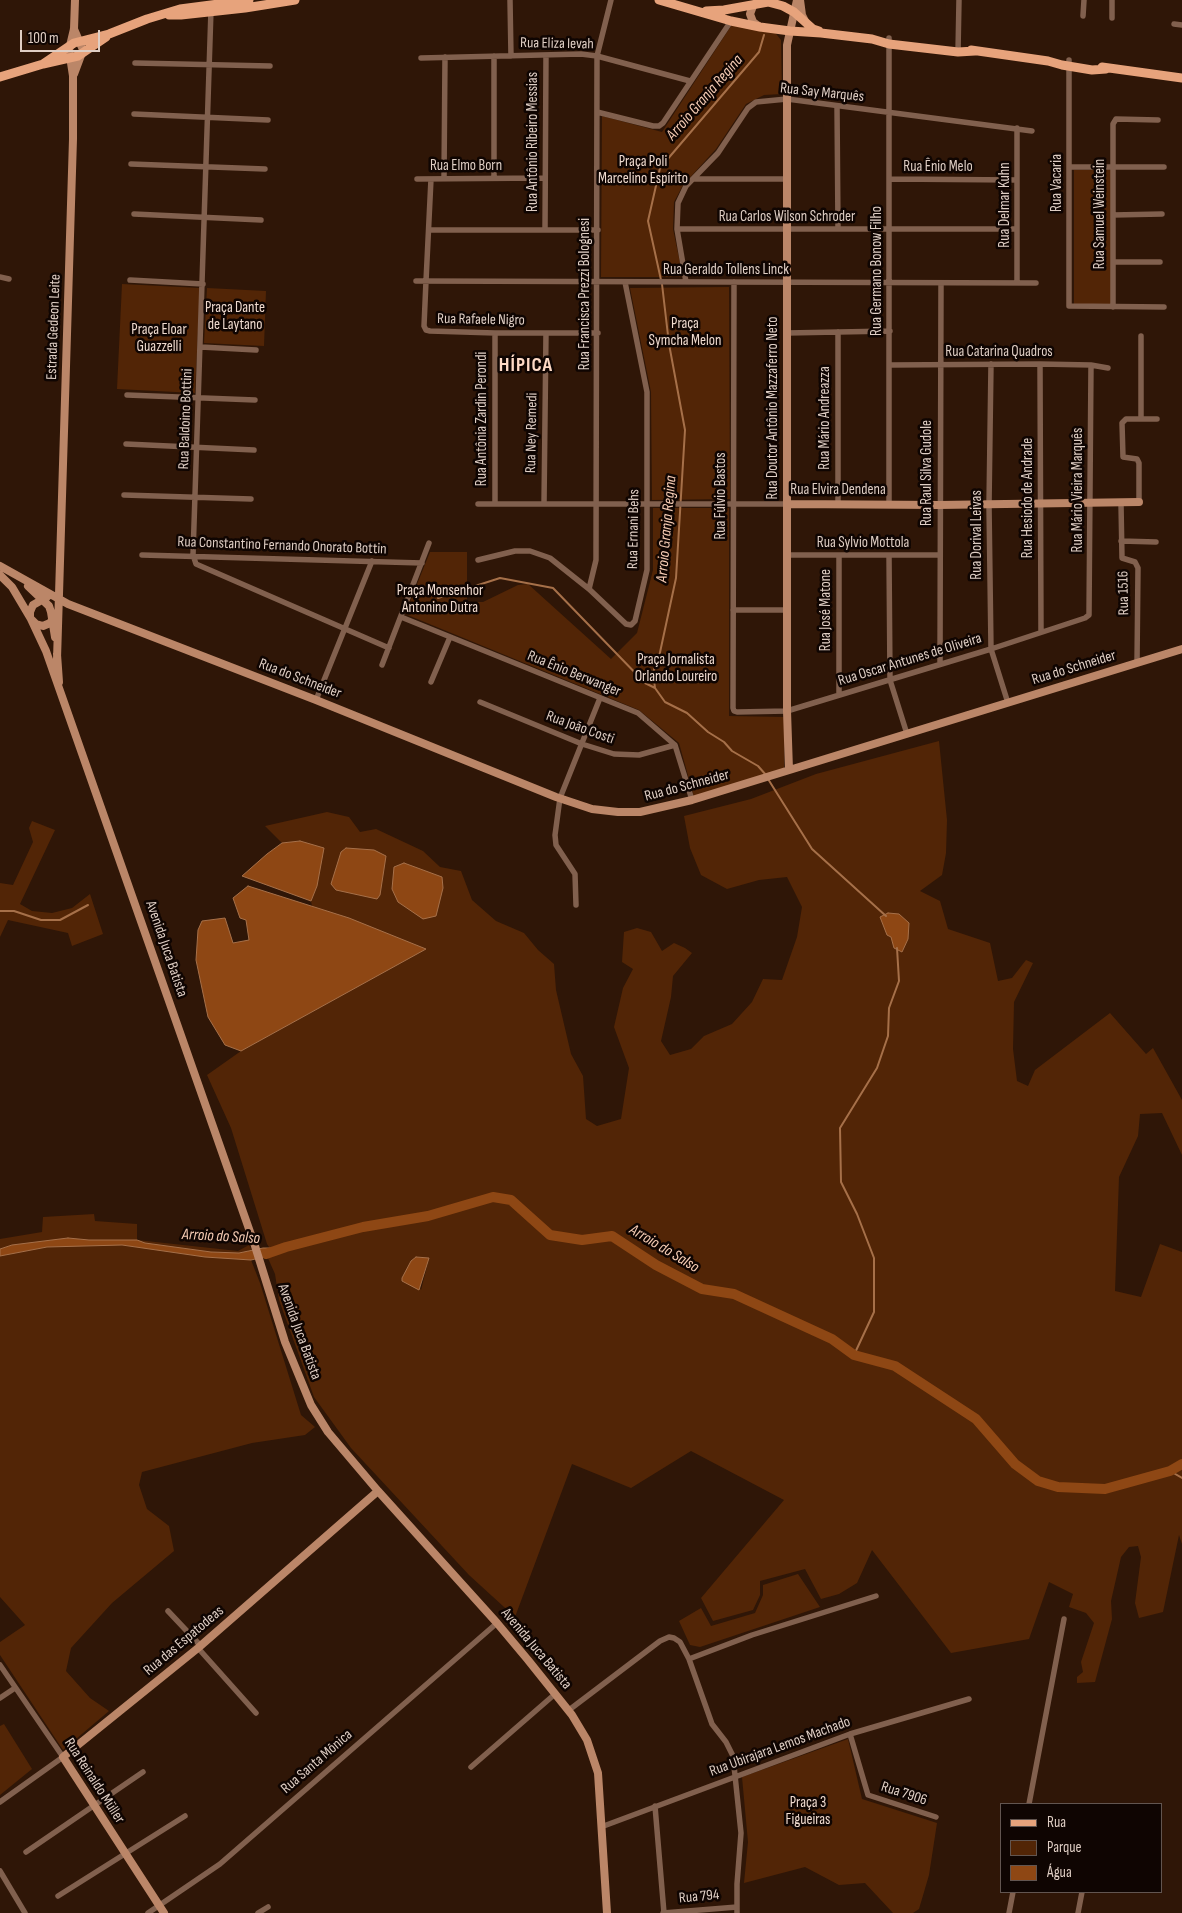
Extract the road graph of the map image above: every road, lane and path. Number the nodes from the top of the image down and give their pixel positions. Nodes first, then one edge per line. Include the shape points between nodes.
1 (75, 0) edge
2 (249, 0) edge
3 (295, 0) edge
4 (510, 0) edge
5 (611, 0) edge
6 (659, 0) edge
7 (799, 0) edge
8 (959, 0) edge
9 (1084, 0) edge
10 (1112, 0) edge
11 (758, 2) edge
12 (214, 5) edge
13 (700, 11) junction
14 (794, 12) junction
15 (1083, 16) dead end
16 (1112, 18) dead end
17 (730, 21) junction
18 (806, 23) junction
19 (1174, 24) dead end
20 (1182, 25) edge
21 (760, 27) junction
22 (74, 29) junction
23 (789, 31) junction
24 (821, 33) junction
25 (109, 34) junction
26 (81, 41) junction
27 (889, 41) junction
28 (70, 46) junction
29 (958, 49) junction
30 (83, 54) junction
31 (546, 55) junction
32 (494, 56) junction
33 (511, 56) junction
34 (597, 56) junction
35 (445, 57) junction
36 (70, 58) junction
37 (421, 58) dead end
38 (135, 63) dead end
39 (1069, 63) junction
40 (44, 64) junction
41 (210, 66) junction
42 (270, 66) dead end
43 (73, 76) junction
44 (0, 77) edge
45 (1182, 78) edge
46 (690, 81) junction
47 (787, 99) junction
48 (837, 106) junction
49 (598, 112) junction
50 (889, 113) junction
51 (134, 114) dead end
52 (209, 118) junction
53 (268, 120) dead end
54 (1158, 120) dead end
55 (1017, 128) junction
56 (1032, 130) dead end
57 (131, 164) dead end
58 (1070, 167) junction
59 (1164, 167) dead end
60 (207, 168) junction
61 (1113, 168) junction
62 (265, 169) dead end
63 (494, 178) junction
64 (545, 178) junction
65 (417, 179) dead end
66 (431, 179) junction
67 (444, 179) junction
68 (693, 179) junction
69 (786, 179) junction
70 (889, 179) junction
71 (1017, 180) junction
72 (134, 214) dead end
73 (1162, 214) dead end
74 (1113, 215) junction
75 (205, 218) junction
76 (261, 220) dead end
77 (786, 229) junction
78 (838, 229) junction
79 (1017, 229) junction
80 (429, 230) junction
81 (545, 230) junction
82 (598, 230) junction
83 (677, 230) junction
84 (889, 230) junction
85 (1113, 262) junction
86 (1160, 262) dead end
87 (0, 277) edge
88 (9, 279) dead end
89 (130, 280) dead end
90 (416, 281) dead end
91 (426, 281) junction
92 (598, 282) junction
93 (625, 282) junction
94 (686, 282) junction
95 (734, 282) junction
96 (890, 282) junction
97 (1017, 282) junction
98 (787, 283) junction
99 (941, 283) junction
100 (1036, 283) dead end
101 (203, 284) junction
102 (1113, 307) junction
103 (1164, 307) dead end
104 (890, 331) junction
105 (838, 332) junction
106 (495, 333) junction
107 (546, 333) junction
108 (598, 333) junction
109 (787, 333) junction
110 (1141, 336) dead end
111 (201, 347) junction
112 (256, 350) dead end
113 (991, 364) junction
114 (1040, 364) junction
115 (890, 365) junction
116 (940, 365) junction
117 (1091, 365) junction
118 (1108, 368) dead end
119 (127, 395) dead end
120 (199, 397) junction
121 (255, 400) dead end
122 (1141, 419) junction
123 (1157, 419) dead end
124 (126, 444) dead end
125 (197, 446) junction
126 (254, 450) dead end
127 (124, 495) dead end
128 (196, 497) junction
129 (252, 499) dead end
130 (1139, 502) joint
131 (478, 504) dead end
132 (495, 504) junction
133 (544, 504) junction
134 (596, 504) junction
135 (648, 504) junction
136 (734, 504) junction
137 (787, 504) junction
138 (838, 504) junction
139 (889, 504) junction
140 (989, 504) junction
141 (1040, 504) junction
142 (1091, 504) junction
143 (1121, 504) junction
144 (939, 505) junction
145 (1121, 541) junction
146 (1156, 542) dead end
147 (429, 544) dead end
148 (142, 554) dead end
149 (194, 555) junction
150 (787, 555) junction
151 (839, 555) junction
152 (889, 555) junction
153 (939, 555) junction
154 (478, 560) dead end
155 (372, 561) junction
156 (422, 563) junction
157 (0, 566) edge
158 (14, 574) junction
159 (0, 575) edge
160 (61, 578) junction
161 (589, 589) junction
162 (51, 594) junction
163 (44, 599) junction
164 (60, 599) junction
165 (68, 604) junction
166 (59, 609) junction
167 (733, 610) junction
168 (787, 610) junction
169 (1090, 615) joint
170 (401, 617) junction
171 (31, 619) junction
172 (52, 620) junction
173 (344, 629) junction
174 (1041, 632) junction
175 (450, 636) junction
176 (389, 648) junction
177 (991, 649) junction
178 (1182, 649) edge
179 (58, 659) junction
180 (1137, 663) junction
181 (940, 664) junction
182 (382, 665) dead end
183 (890, 680) junction
184 (431, 682) dead end
185 (60, 692) junction
186 (839, 694) junction
187 (600, 698) junction
188 (316, 700) junction
189 (480, 702) dead end
190 (1008, 703) junction
191 (734, 711) joint
192 (787, 711) junction
193 (906, 734) junction
194 (582, 744) junction
195 (675, 745) junction
196 (790, 770) junction
197 (560, 798) junction
198 (692, 800) junction
199 (576, 905) dead end
200 (378, 1491) junction
201 (876, 1596) dead end
202 (168, 1611) dead end
203 (1064, 1619) dead end
204 (497, 1623) junction
205 (199, 1647) junction
206 (689, 1659) junction
207 (0, 1665) edge
208 (15, 1688) junction
209 (555, 1694) junction
210 (0, 1698) edge
211 (969, 1699) dead end
212 (568, 1710) junction
213 (256, 1713) dead end
214 (850, 1734) junction
215 (63, 1757) junction
216 (471, 1767) dead end
217 (143, 1772) dead end
218 (736, 1776) junction
219 (0, 1802) edge
220 (1029, 1803) edge
221 (94, 1805) junction
222 (655, 1806) junction
223 (185, 1816) dead end
224 (936, 1818) dead end
225 (601, 1827) junction
226 (26, 1852) dead end
227 (125, 1854) junction
228 (0, 1871) edge
229 (1013, 1893) edge
230 (1082, 1893) edge
231 (58, 1896) dead end
232 (159, 1906) junction
233 (268, 1906) dead end
234 (737, 1910) edge
235 (25, 1913) edge
236 (148, 1913) edge
237 (164, 1913) edge
238 (258, 1913) edge
239 (607, 1913) edge
240 (664, 1913) edge
241 (1009, 1913) edge
242 (1078, 1913) edge

1 - 22 street, Estrada Gedeon Leite
2 - 12 main road
3 - 12 main road
4 - 33 street
5 - 34 street, Rua Francisca Prezzi Bolognesi
6 - 13 main road
7 - 14 street, Rua Doutor Antônio Mazzaferro Neto
7 - 18 street
8 - 29 street
9 - 15 street
10 - 16 street
11 - 13 main road via 724,10
11 - 14 main road via 768,2
11 - 21 street via 751,10 751,18
12 - 25 main road via 181,15 166,14 147,19
12 - 41 street, Rua Baldoino Bottini
13 - 17 main road
14 - 18 main road
14 - 23 street, Rua Doutor Antônio Mazzaferro Neto
17 - 21 main road
17 - 46 street
18 - 24 main road
19 - 20 street
21 - 23 main road
22 - 26 street
22 - 28 street, Estrada Gedeon Leite
23 - 24 main road
23 - 47 street, Rua Doutor Antônio Mazzaferro Neto
24 - 27 main road
25 - 26 main road
25 - 30 main road
26 - 28 main road
26 - 30 street
27 - 29 main road
27 - 50 street, Rua Germano Bonow Filho
28 - 36 street, Estrada Gedeon Leite
28 - 40 main road
29 - 39 main road
30 - 36 main road
30 - 43 street, Estrada Gedeon Leite
31 - 33 street, Rua Eliza Ievah
31 - 34 street, Rua Eliza Ievah
31 - 64 street, Rua Antônio Ribeiro Messias
32 - 33 street, Rua Eliza Ievah
32 - 35 street, Rua Eliza Ievah
32 - 63 street
34 - 46 street, Rua Eliza Ievah
34 - 49 street, Rua Francisca Prezzi Bolognesi
35 - 37 street, Rua Eliza Ievah
35 - 67 street
36 - 40 main road
36 - 43 street, Estrada Gedeon Leite
38 - 41 street
39 - 45 main road via 1092,70 1106,68
39 - 58 street, Rua Vacaria
40 - 44 main road
41 - 42 street
41 - 52 street, Rua Baldoino Bottini
43 - 160 street, Estrada Gedeon Leite
46 - 49 street via 659,126
47 - 48 street, Rua Say Marquês
47 - 68 street, Rua Say Marquês via 756,102 748,108 718,153
47 - 69 street, Rua Doutor Antônio Mazzaferro Neto
48 - 50 street, Rua Say Marquês
48 - 78 street
49 - 82 street, Rua Francisca Prezzi Bolognesi
50 - 55 street, Rua Say Marquês
50 - 70 street, Rua Germano Bonow Filho
51 - 52 street
52 - 53 street
52 - 60 street, Rua Baldoino Bottini
54 - 61 street, Rua Samuel Weinstein via 1114,121
55 - 56 street, Rua Say Marquês
55 - 71 street, Rua Delmar Kuhn
57 - 60 street
58 - 61 street
58 - 102 street, Rua Vacaria via 1069,306
59 - 61 street
60 - 62 street
60 - 75 street, Rua Baldoino Bottini
61 - 74 street, Rua Samuel Weinstein
63 - 64 street, Rua Elmo Born
63 - 67 street, Rua Elmo Born
64 - 81 street, Rua Antônio Ribeiro Messias
65 - 66 street, Rua Elmo Born
66 - 67 street, Rua Elmo Born
66 - 80 street, Rua Rafaele Nigro
68 - 69 street
68 - 83 street, Rua Say Marquês via 678,203
69 - 77 street, Rua Doutor Antônio Mazzaferro Neto
70 - 71 street, Rua Ênio Melo
70 - 84 street, Rua Germano Bonow Filho
71 - 79 street, Rua Delmar Kuhn
72 - 75 street
73 - 74 street
74 - 85 street, Rua Samuel Weinstein
75 - 76 street
75 - 101 street, Rua Baldoino Bottini
77 - 78 street, Rua Carlos Wilson Schroder
77 - 83 street, Rua Carlos Wilson Schroder
77 - 98 street, Rua Doutor Antônio Mazzaferro Neto
78 - 84 street, Rua Carlos Wilson Schroder
79 - 84 street, Rua Carlos Wilson Schroder
79 - 97 street, Rua Delmar Kuhn
80 - 81 street
80 - 91 street, Rua Rafaele Nigro
81 - 82 street
82 - 92 street, Rua Francisca Prezzi Bolognesi
83 - 94 street, Rua Say Marquês
84 - 96 street, Rua Germano Bonow Filho
85 - 86 street
85 - 102 street, Rua Samuel Weinstein
87 - 88 street
89 - 101 street
90 - 91 street, Rua Geraldo Tollens Linck
91 - 92 street, Rua Geraldo Tollens Linck
91 - 106 street, Rua Rafaele Nigro via 426,330
92 - 93 street, Rua Geraldo Tollens Linck
92 - 108 street, Rua Francisca Prezzi Bolognesi
93 - 94 street, Rua Geraldo Tollens Linck
93 - 135 street, Rua Ernani Behs via 647,392
94 - 95 street, Rua Geraldo Tollens Linck
95 - 98 street, Rua Geraldo Tollens Linck
95 - 136 street, Rua Fúlvio Bastos
96 - 98 street, Rua Geraldo Tollens Linck
96 - 99 street, Rua Geraldo Tollens Linck
96 - 104 street, Rua Germano Bonow Filho
97 - 99 street, Rua Geraldo Tollens Linck
97 - 100 street, Rua Geraldo Tollens Linck
98 - 109 street, Rua Doutor Antônio Mazzaferro Neto
99 - 116 street, Rua Raul Silva Gudole
101 - 111 street, Rua Baldoino Bottini
102 - 103 street
104 - 105 street
104 - 115 street, Rua Germano Bonow Filho
105 - 109 street
105 - 138 street, Rua Mário Andreazza
106 - 107 street, Rua Rafaele Nigro
106 - 132 street, Rua Antônia Zardin Perondi
107 - 108 street, Rua Rafaele Nigro
107 - 133 street, Rua Ney Remedi
108 - 134 street, Rua Francisca Prezzi Bolognesi
109 - 137 street, Rua Doutor Antônio Mazzaferro Neto
110 - 122 street
111 - 112 street
111 - 120 street, Rua Baldoino Bottini
113 - 114 street, Rua Catarina Quadros
113 - 116 street, Rua Catarina Quadros
113 - 140 street, Rua Dorival Leivas
114 - 117 street, Rua Catarina Quadros
114 - 141 street, Rua Hesiodo de Andrade
115 - 116 street, Rua Catarina Quadros
115 - 139 street, Rua Germano Bonow Filho
116 - 144 street, Rua Raul Silva Gudole
117 - 118 street, Rua Catarina Quadros
117 - 142 street, Rua Mário Vieira Marquês
119 - 120 street
120 - 121 street
120 - 125 street, Rua Baldoino Bottini
122 - 123 street
122 - 130 street via 1126,419 1122,423 1123,457 1137,459 1139,464
124 - 125 street
125 - 126 street
125 - 128 street, Rua Baldoino Bottini
127 - 128 street
128 - 129 street
128 - 149 street, Rua Baldoino Bottini
130 - 143 street, Rua Elvira Dendena
131 - 132 street, Rua Elvira Dendena
132 - 133 street, Rua Elvira Dendena
133 - 134 street, Rua Elvira Dendena
134 - 135 street, Rua Elvira Dendena
134 - 161 street, Rua Francisca Prezzi Bolognesi via 596,560
135 - 136 street, Rua Elvira Dendena
135 - 161 street, Rua Ernani Behs via 647,570 635,620 631,625 626,624
136 - 137 street, Rua Elvira Dendena
136 - 167 street, Rua Fúlvio Bastos
137 - 138 street, Rua Elvira Dendena
137 - 150 street, Rua Doutor Antônio Mazzaferro Neto
138 - 139 street, Rua Elvira Dendena
139 - 144 street, Rua Elvira Dendena
140 - 141 street, Rua Elvira Dendena
140 - 144 street, Rua Elvira Dendena
140 - 177 street, Rua Dorival Leivas
141 - 142 street, Rua Elvira Dendena
141 - 174 street, Rua Hesiodo de Andrade
142 - 143 street, Rua Elvira Dendena
142 - 169 street, Rua Mário Vieira Marquês
143 - 145 street, Rua 1516
144 - 153 street, Rua Raul Silva Gudole
145 - 146 street
145 - 180 street, Rua 1516 via 1122,558 1135,562 1138,568
147 - 156 street
148 - 149 street, Rua Constantino Fernando Onorato Bottin
149 - 155 street, Rua Constantino Fernando Onorato Bottin
149 - 173 street via 196,564
150 - 151 street, Rua Sylvio Mottola
150 - 168 street, Rua Doutor Antônio Mazzaferro Neto
151 - 152 street, Rua Sylvio Mottola
151 - 186 street, Rua José Matone
152 - 153 street, Rua Sylvio Mottola
152 - 183 street
153 - 181 street, Rua Raul Silva Gudole
154 - 161 street, Rua Ernani Behs via 515,551 530,551 550,558
155 - 156 street, Rua Constantino Fernando Onorato Bottin
155 - 173 street
156 - 170 street
157 - 158 street, Avenida Juca Batista
158 - 162 street, Avenida Juca Batista
158 - 163 street, Avenida Juca Batista
159 - 171 street, Avenida Juca Batista via 12,587
160 - 162 street
160 - 164 street, Estrada Gedeon Leite
162 - 163 street
162 - 164 street, Avenida Juca Batista
163 - 171 street via 31,608
163 - 172 street, Avenida Juca Batista via 52,612
164 - 165 street, Rua do Schneider
164 - 166 street, Estrada Gedeon Leite
165 - 166 street
165 - 188 street, Rua do Schneider
166 - 172 street
166 - 179 street, Avenida Juca Batista
167 - 168 street
167 - 191 street, Rua Fúlvio Bastos
168 - 192 street, Rua Doutor Antônio Mazzaferro Neto
169 - 174 street, Rua Oscar Antunes de Oliveira
170 - 175 street, Rua Ênio Berwanger
170 - 176 street
171 - 172 street via 39,625 46,625
171 - 185 street, Avenida Juca Batista
172 - 179 street, Avenida Juca Batista
173 - 176 street
173 - 188 street
174 - 177 street, Rua Oscar Antunes de Oliveira
175 - 184 street
175 - 187 street, Rua Ênio Berwanger
176 - 182 street
177 - 181 street, Rua Oscar Antunes de Oliveira
177 - 190 street, Rua Dorival Leivas
178 - 180 street, Rua do Schneider
179 - 185 street, Avenida Juca Batista
180 - 190 street, Rua do Schneider
181 - 183 street, Rua Oscar Antunes de Oliveira
183 - 186 street, Rua Oscar Antunes de Oliveira
183 - 193 street
185 - 200 street, Avenida Juca Batista via 261,1263 285,1342 311,1405 328,1432
186 - 192 street, Rua Oscar Antunes de Oliveira
187 - 194 street
187 - 195 street, Rua Ênio Berwanger via 638,714
188 - 197 street, Rua do Schneider
189 - 194 street, Rua João Costi
190 - 193 street, Rua do Schneider
191 - 192 street, Rua Oscar Antunes de Oliveira
192 - 196 street, Rua Doutor Antônio Mazzaferro Neto
193 - 196 street, Rua do Schneider
194 - 195 street, Rua João Costi via 614,754 639,755
194 - 197 street
195 - 198 street
196 - 198 street, Rua do Schneider
197 - 198 street, Rua do Schneider via 592,809 618,812 640,812
197 - 199 street via 556,845 574,874
200 - 204 street, Avenida Juca Batista
200 - 205 street, Rua das Espatodeas
201 - 206 street via 752,1635
202 - 205 street
203 - 220 street
204 - 209 street, Avenida Juca Batista
204 - 232 street, Rua Santa Mônica via 220,1864
205 - 213 street
205 - 215 street, Rua das Espatodeas
206 - 212 street via 680,1642 669,1637
206 - 218 street via 712,1724 733,1756
207 - 208 street, Rua Reinaldo Müller
208 - 210 street
208 - 215 street, Rua Reinaldo Müller
209 - 212 street, Avenida Juca Batista
209 - 216 street
211 - 214 street, Rua Ubirajara Lemos Machado
212 - 225 street, Avenida Juca Batista via 587,1740 598,1774
214 - 218 street, Rua Ubirajara Lemos Machado
214 - 224 street, Rua 7906 via 868,1795
215 - 219 street, Rua das Espatodeas
215 - 221 street, Rua Reinaldo Müller
217 - 221 street
218 - 222 street, Rua Ubirajara Lemos Machado
218 - 234 street via 742,1833
221 - 226 street
221 - 227 street, Rua Reinaldo Müller
222 - 225 street, Rua Ubirajara Lemos Machado
222 - 240 street
223 - 227 street
225 - 239 street, Avenida Juca Batista
227 - 231 street
227 - 232 street, Rua Reinaldo Müller
228 - 235 street
229 - 241 street
230 - 242 street
232 - 236 street, Rua Santa Mônica
232 - 237 street, Rua Reinaldo Müller
233 - 238 street
234 - 240 street, Rua 794

